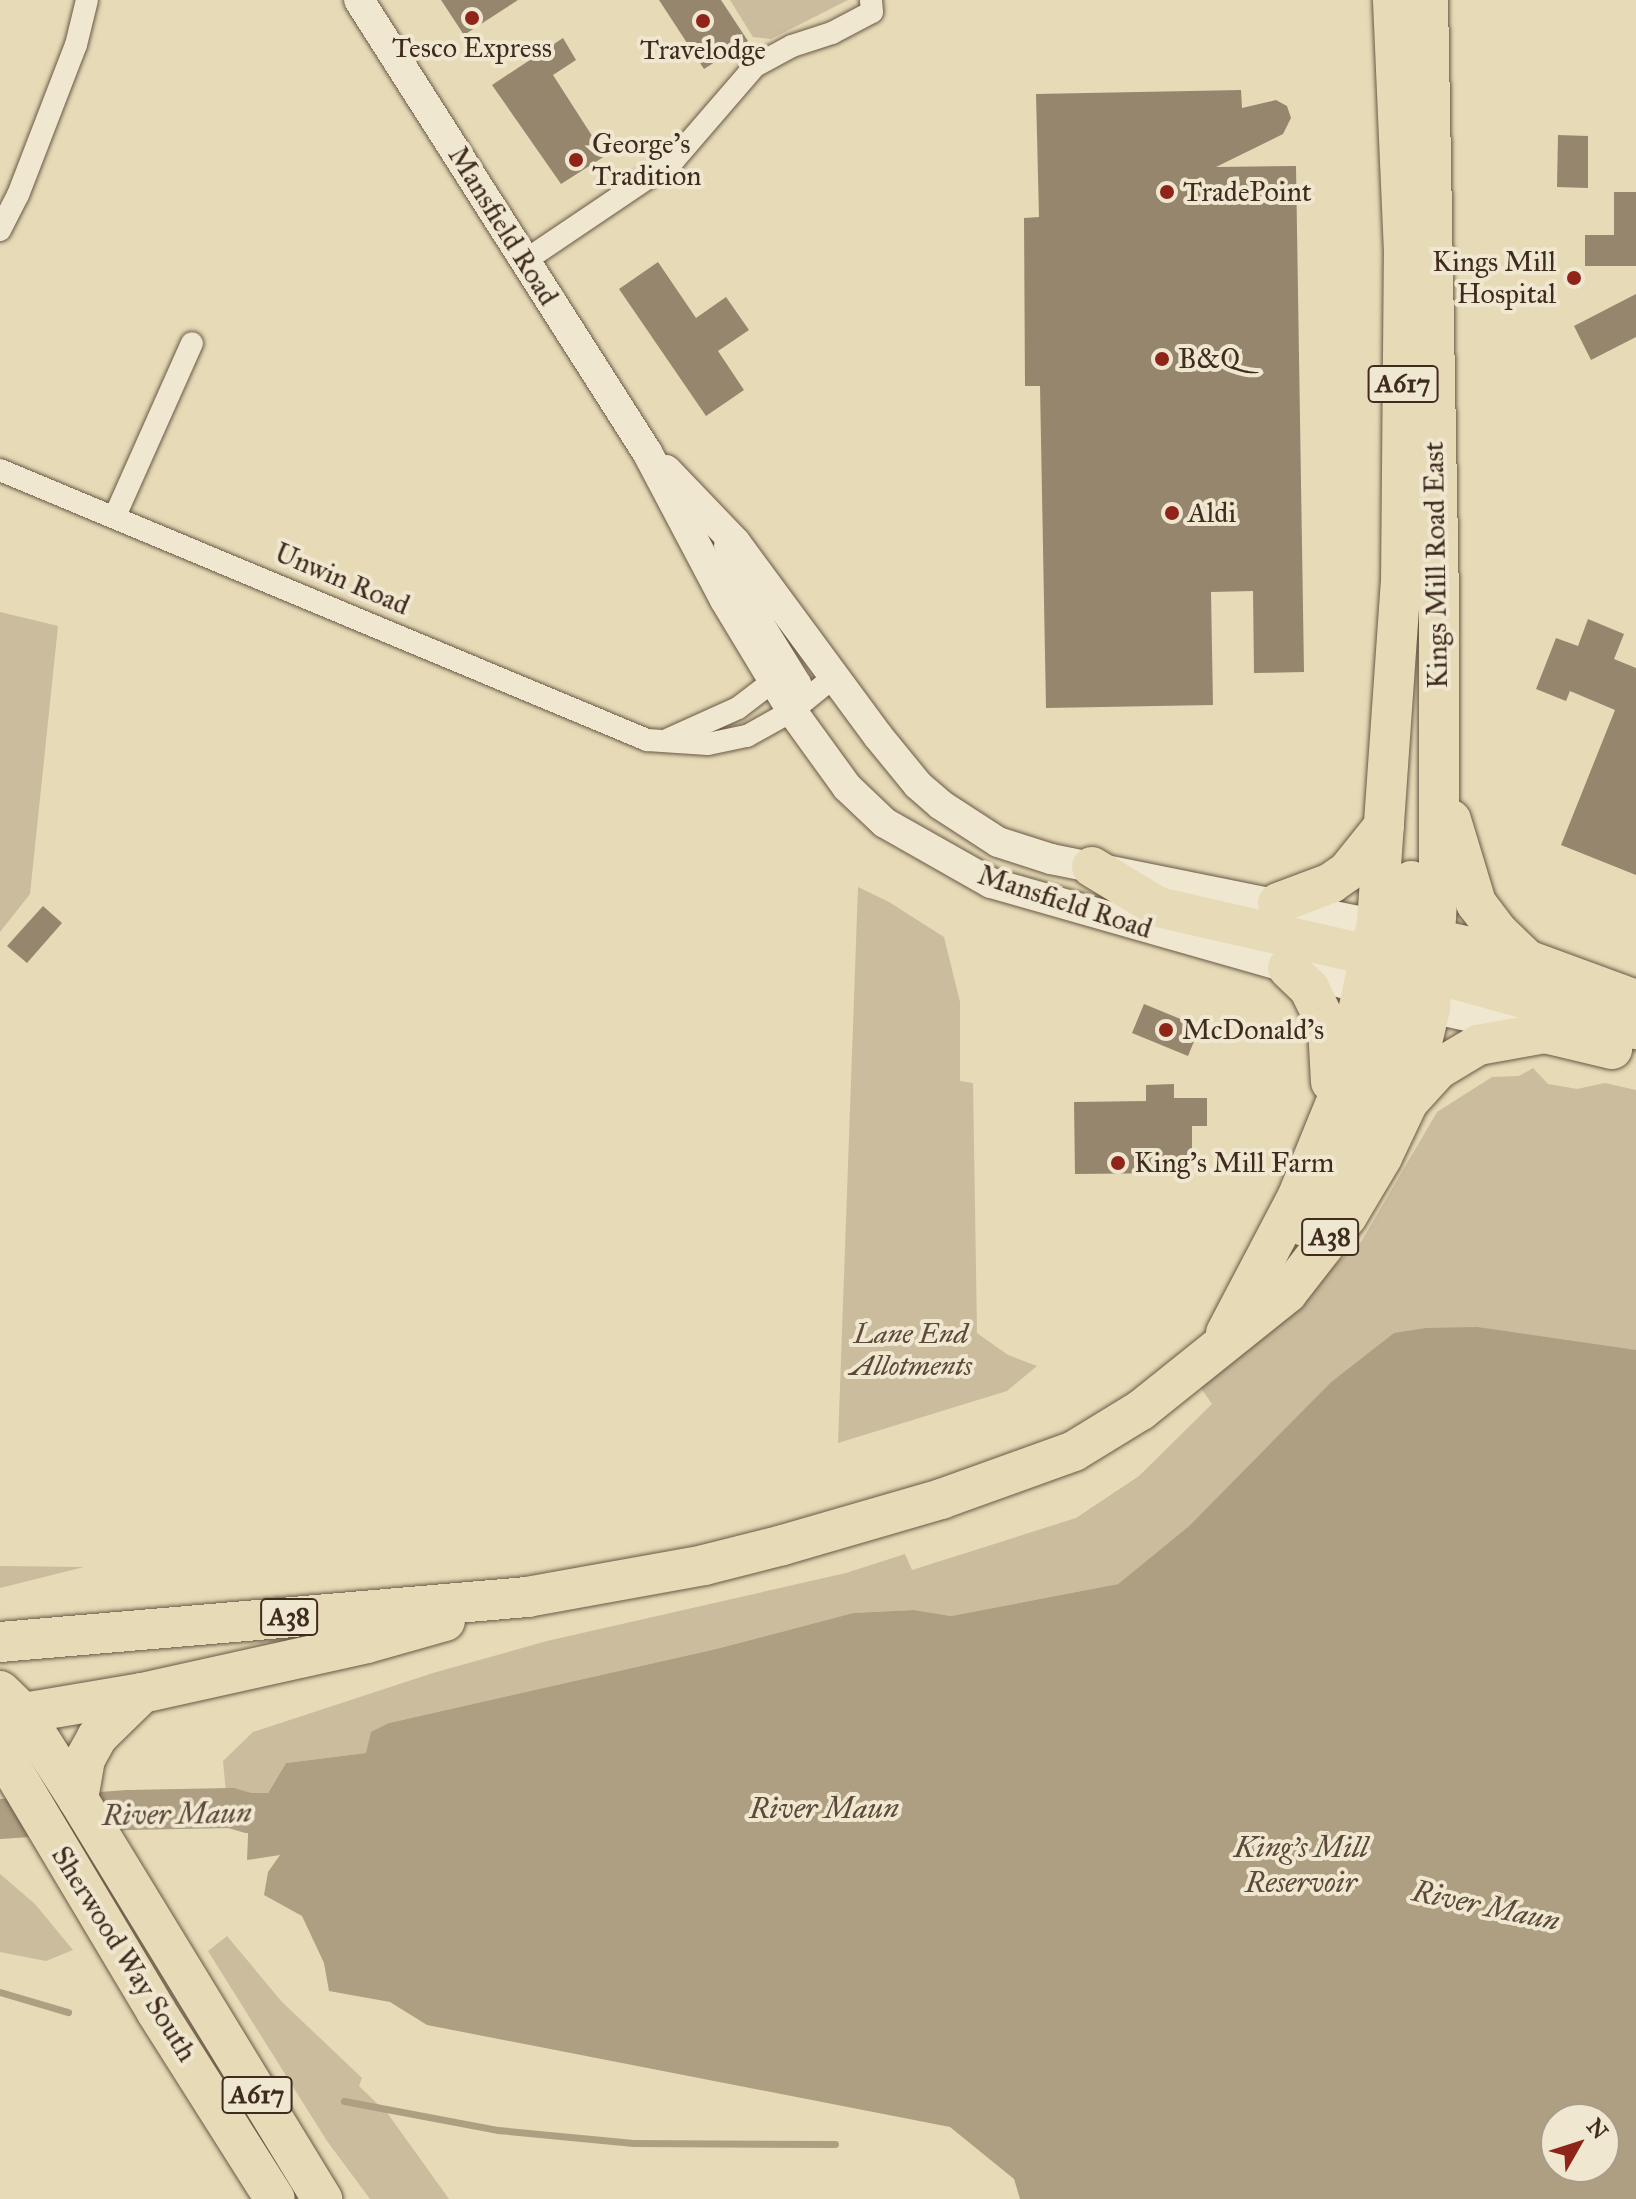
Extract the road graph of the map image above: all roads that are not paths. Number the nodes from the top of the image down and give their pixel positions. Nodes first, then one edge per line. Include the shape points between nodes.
1 (87, 0) edge
2 (359, 0) edge
3 (1393, 0) edge
4 (1428, 0) edge
5 (872, 6) edge
6 (0, 230) edge
7 (526, 260) junction
8 (192, 343) dead end
9 (647, 452) junction
10 (0, 470) edge
11 (115, 516) junction
12 (1439, 599) junction
13 (794, 666) junction
14 (835, 676) junction
15 (792, 711) junction
16 (661, 743) junction
17 (1437, 777) junction
18 (1384, 826) junction
19 (1092, 867) junction
20 (1278, 903) junction
21 (1527, 960) junction
22 (1402, 965) junction
23 (1288, 968) junction
24 (1636, 1000) edge
25 (1636, 1029) edge
26 (1545, 1033) junction
27 (1636, 1055) edge
28 (1408, 1102) junction
29 (1332, 1114) junction
30 (1260, 1267) junction
31 (1219, 1346) junction
32 (527, 1597) junction
33 (50, 1639) junction
34 (0, 1642) edge
35 (0, 1674) edge
36 (142, 1693) junction
37 (8, 1707) edge
38 (0, 1749) edge
39 (75, 1789) junction
40 (11, 1792) edge
41 (275, 2199) edge
42 (322, 2199) edge

1 - 6 street via 70,59
2 - 7 main road, Mansfield Road
3 - 18 highway, Kings Mill Road East / A617 via 1404,253 1401,584
4 - 12 highway, Kings Mill Road East / A617
5 - 7 street via 832,33 755,66 673,161
7 - 9 main road, Mansfield Road
8 - 11 street
9 - 13 main road, Mansfield Road via 710,513
9 - 13 main road, Mansfield Road via 725,600
10 - 11 street, Unwin Road
11 - 16 street, Unwin Road
12 - 17 highway, Kings Mill Road East / A617
12 - 22 highway via 1418,664
13 - 14 main road, Mansfield Road
13 - 15 main road, Mansfield Road
13 - 16 street via 738,708
14 - 15 street, Unwin Road
14 - 19 main road, Mansfield Road via 918,785 941,805 998,842
15 - 16 street, Unwin Road via 747,736 708,744
15 - 23 main road, Mansfield Road via 847,787 885,823 991,883
17 - 21 highway via 1476,903
17 - 22 highway, Kings Mill Road East / A617 via 1439,873
18 - 20 highway via 1347,872
18 - 22 highway, Kings Mill Road East / A617
19 - 20 main road, Mansfield Road
19 - 22 highway via 1158,907
20 - 22 main road, Mansfield Road
21 - 22 highway, Mansfield Road
21 - 24 highway, Mansfield Road
22 - 23 main road, Mansfield Road
22 - 25 highway
22 - 26 main road, Mansfield Road
22 - 28 highway, A617
22 - 29 highway, A617
22 - 30 highway via 1371,1096 1341,1170 1314,1215
23 - 29 highway via 1309,988 1328,1027
26 - 27 highway, Mansfield Road
26 - 28 highway via 1465,1051 1438,1069
28 - 31 highway, A38 via 1347,1216 1287,1293
29 - 30 highway, A617 via 1297,1198
30 - 31 highway, A38
31 - 32 highway, A38 via 1141,1410 1049,1462 783,1545
32 - 33 highway, A38
32 - 36 highway, A38 via 367,1643
33 - 34 highway, A38
33 - 35 highway
36 - 37 highway, A38
36 - 39 highway via 97,1737
37 - 39 highway, Sherwood Way South
38 - 40 highway, A617
39 - 42 highway, Sherwood Way South / A617
40 - 41 highway, Sherwood Way South / A617 via 59,1848

